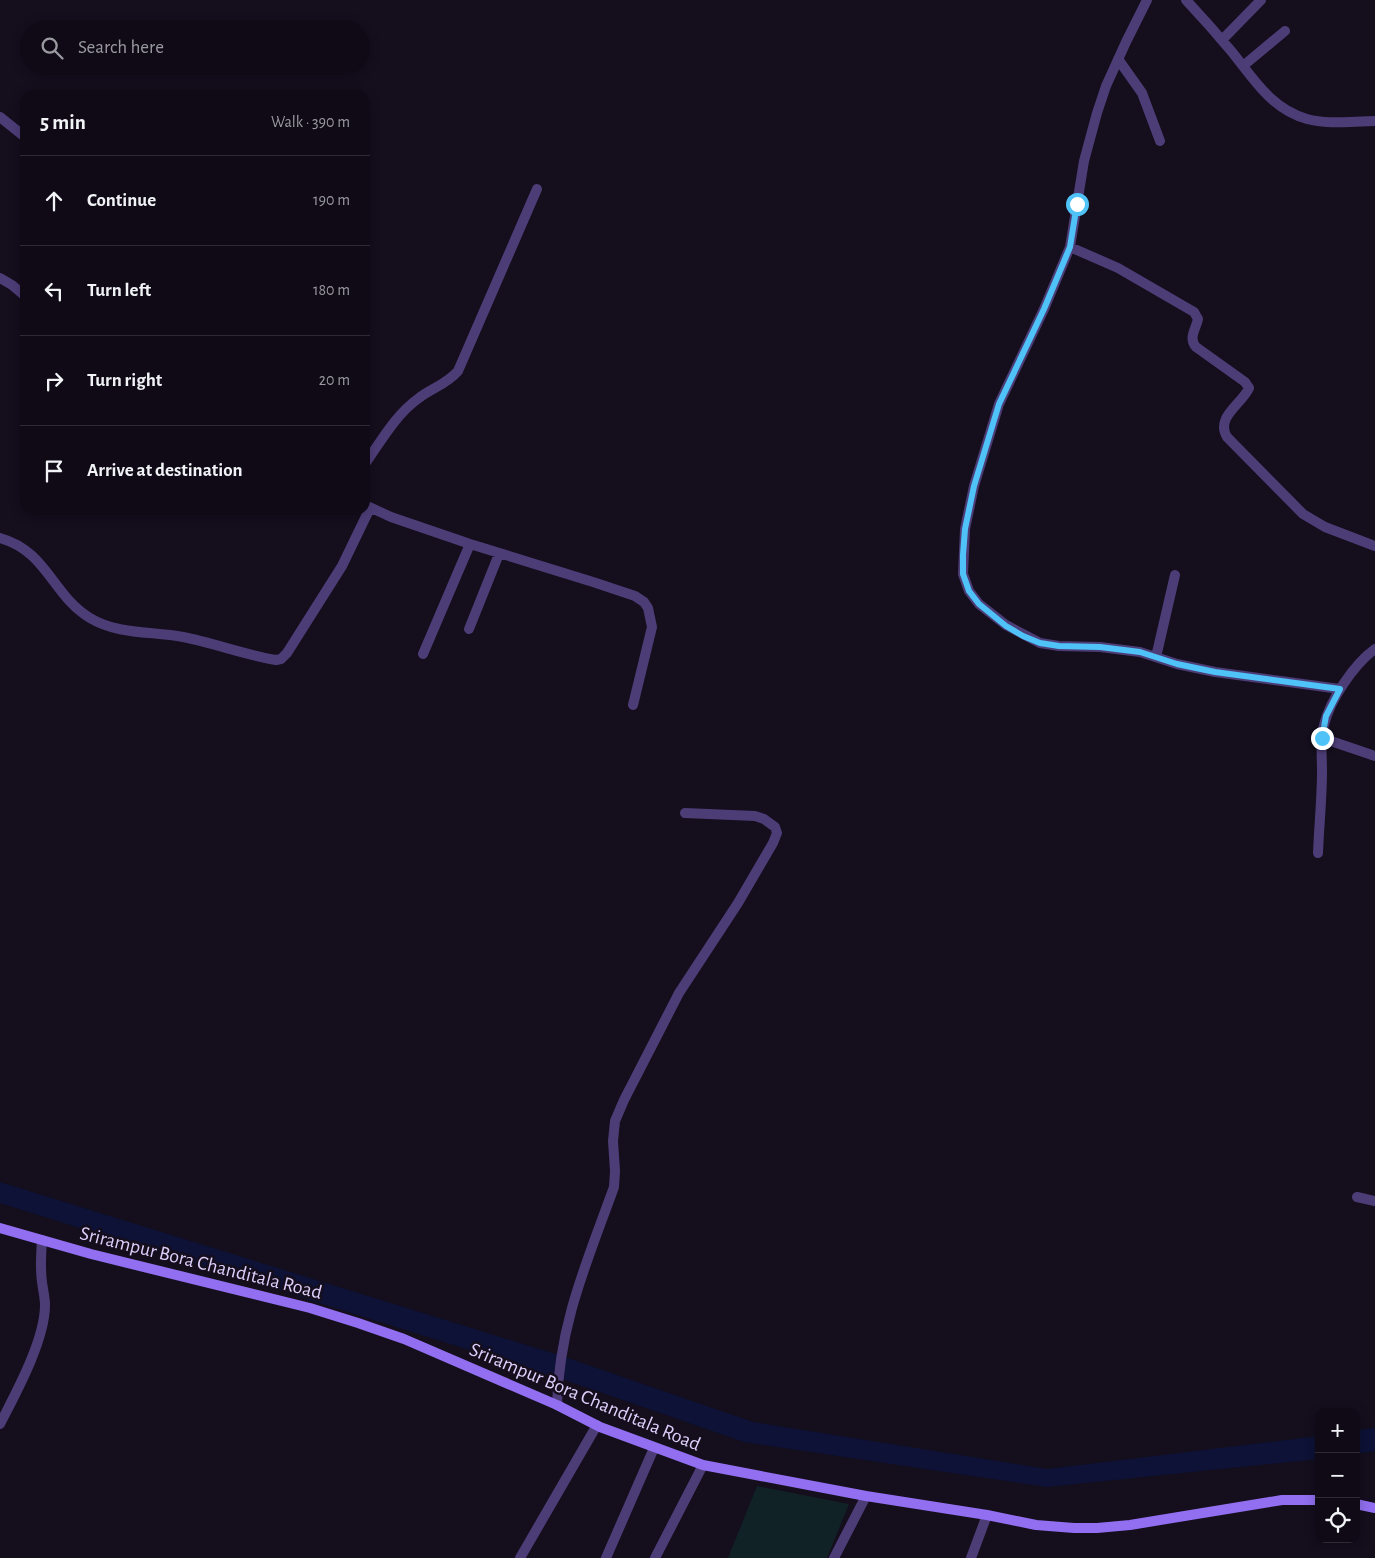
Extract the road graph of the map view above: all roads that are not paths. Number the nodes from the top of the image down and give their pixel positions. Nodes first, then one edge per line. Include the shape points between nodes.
1 (1147, 0) edge
2 (1186, 0) edge
3 (1261, 0) edge
4 (1285, 31) dead end
5 (1222, 40) junction
6 (1118, 59) junction
7 (1243, 66) junction
8 (0, 117) edge
9 (1375, 120) edge
10 (20, 134) edge
11 (1160, 141) dead end
12 (537, 189) dead end
13 (1070, 247) junction
14 (0, 278) edge
15 (20, 292) edge
16 (370, 457) edge
17 (370, 507) edge
18 (363, 515) edge
19 (0, 538) edge
20 (470, 544) junction
21 (1375, 546) edge
22 (499, 554) junction
23 (1175, 575) dead end
24 (469, 629) dead end
25 (1375, 649) edge
26 (423, 654) dead end
27 (1156, 658) junction
28 (1340, 689) junction
29 (633, 705) dead end
30 (1322, 738) junction
31 (1375, 756) edge
32 (685, 812) dead end
33 (1318, 853) dead end
34 (1357, 1197) dead end
35 (1375, 1201) edge
36 (0, 1228) edge
37 (42, 1240) junction
38 (557, 1405) junction
39 (0, 1424) edge
40 (596, 1425) junction
41 (654, 1448) junction
42 (703, 1465) junction
43 (866, 1496) junction
44 (1315, 1500) edge
45 (1360, 1505) edge
46 (1375, 1508) edge
47 (987, 1515) junction
48 (520, 1558) edge
49 (606, 1558) edge
50 (655, 1558) edge
51 (834, 1558) edge
52 (970, 1558) edge

1 - 6 street
2 - 5 street
3 - 5 street
4 - 7 street
5 - 7 street
6 - 11 street via 1142,93
6 - 13 street via 1106,86 1084,161
7 - 9 street via 1262,91 1296,115 1321,122
8 - 10 street
12 - 16 street via 458,371 445,384 406,409
13 - 21 street via 1118,268 1194,312 1198,319 1192,343 1249,388 1224,422 1227,437 1304,514 1325,527
13 - 27 street via 999,404 974,486 965,529 963,574 969,591 979,604 1023,636 1040,643 1140,652
14 - 15 street
17 - 20 street
18 - 19 street via 342,566 326,593 287,653 276,660 181,637 128,632 102,624 85,615 67,599 33,555 21,546
20 - 22 street
20 - 26 street
22 - 24 street
22 - 29 street via 593,582 644,602 652,627
23 - 27 street
25 - 28 street
27 - 28 street via 1215,672
28 - 30 street via 1326,716
30 - 31 street
30 - 33 street
32 - 38 street via 760,818 771,822 777,833 738,903 680,993 615,1121 614,1187 576,1291 561,1355
34 - 35 street
36 - 37 street, Srirampur Bora Chanditala Road
37 - 38 street, Srirampur Bora Chanditala Road via 358,1323 404,1339
37 - 39 street via 44,1320 35,1349
38 - 40 street, Srirampur Bora Chanditala Road
40 - 41 street, Srirampur Bora Chanditala Road
40 - 48 street
41 - 42 street, Srirampur Bora Chanditala Road
41 - 49 street
42 - 43 street, Srirampur Bora Chanditala Road
42 - 50 street
43 - 47 street, Srirampur Bora Chanditala Road
43 - 51 street
44 - 47 street, Srirampur Bora Chanditala Road via 1282,1500 1097,1528 1036,1525
45 - 46 street
47 - 52 street

